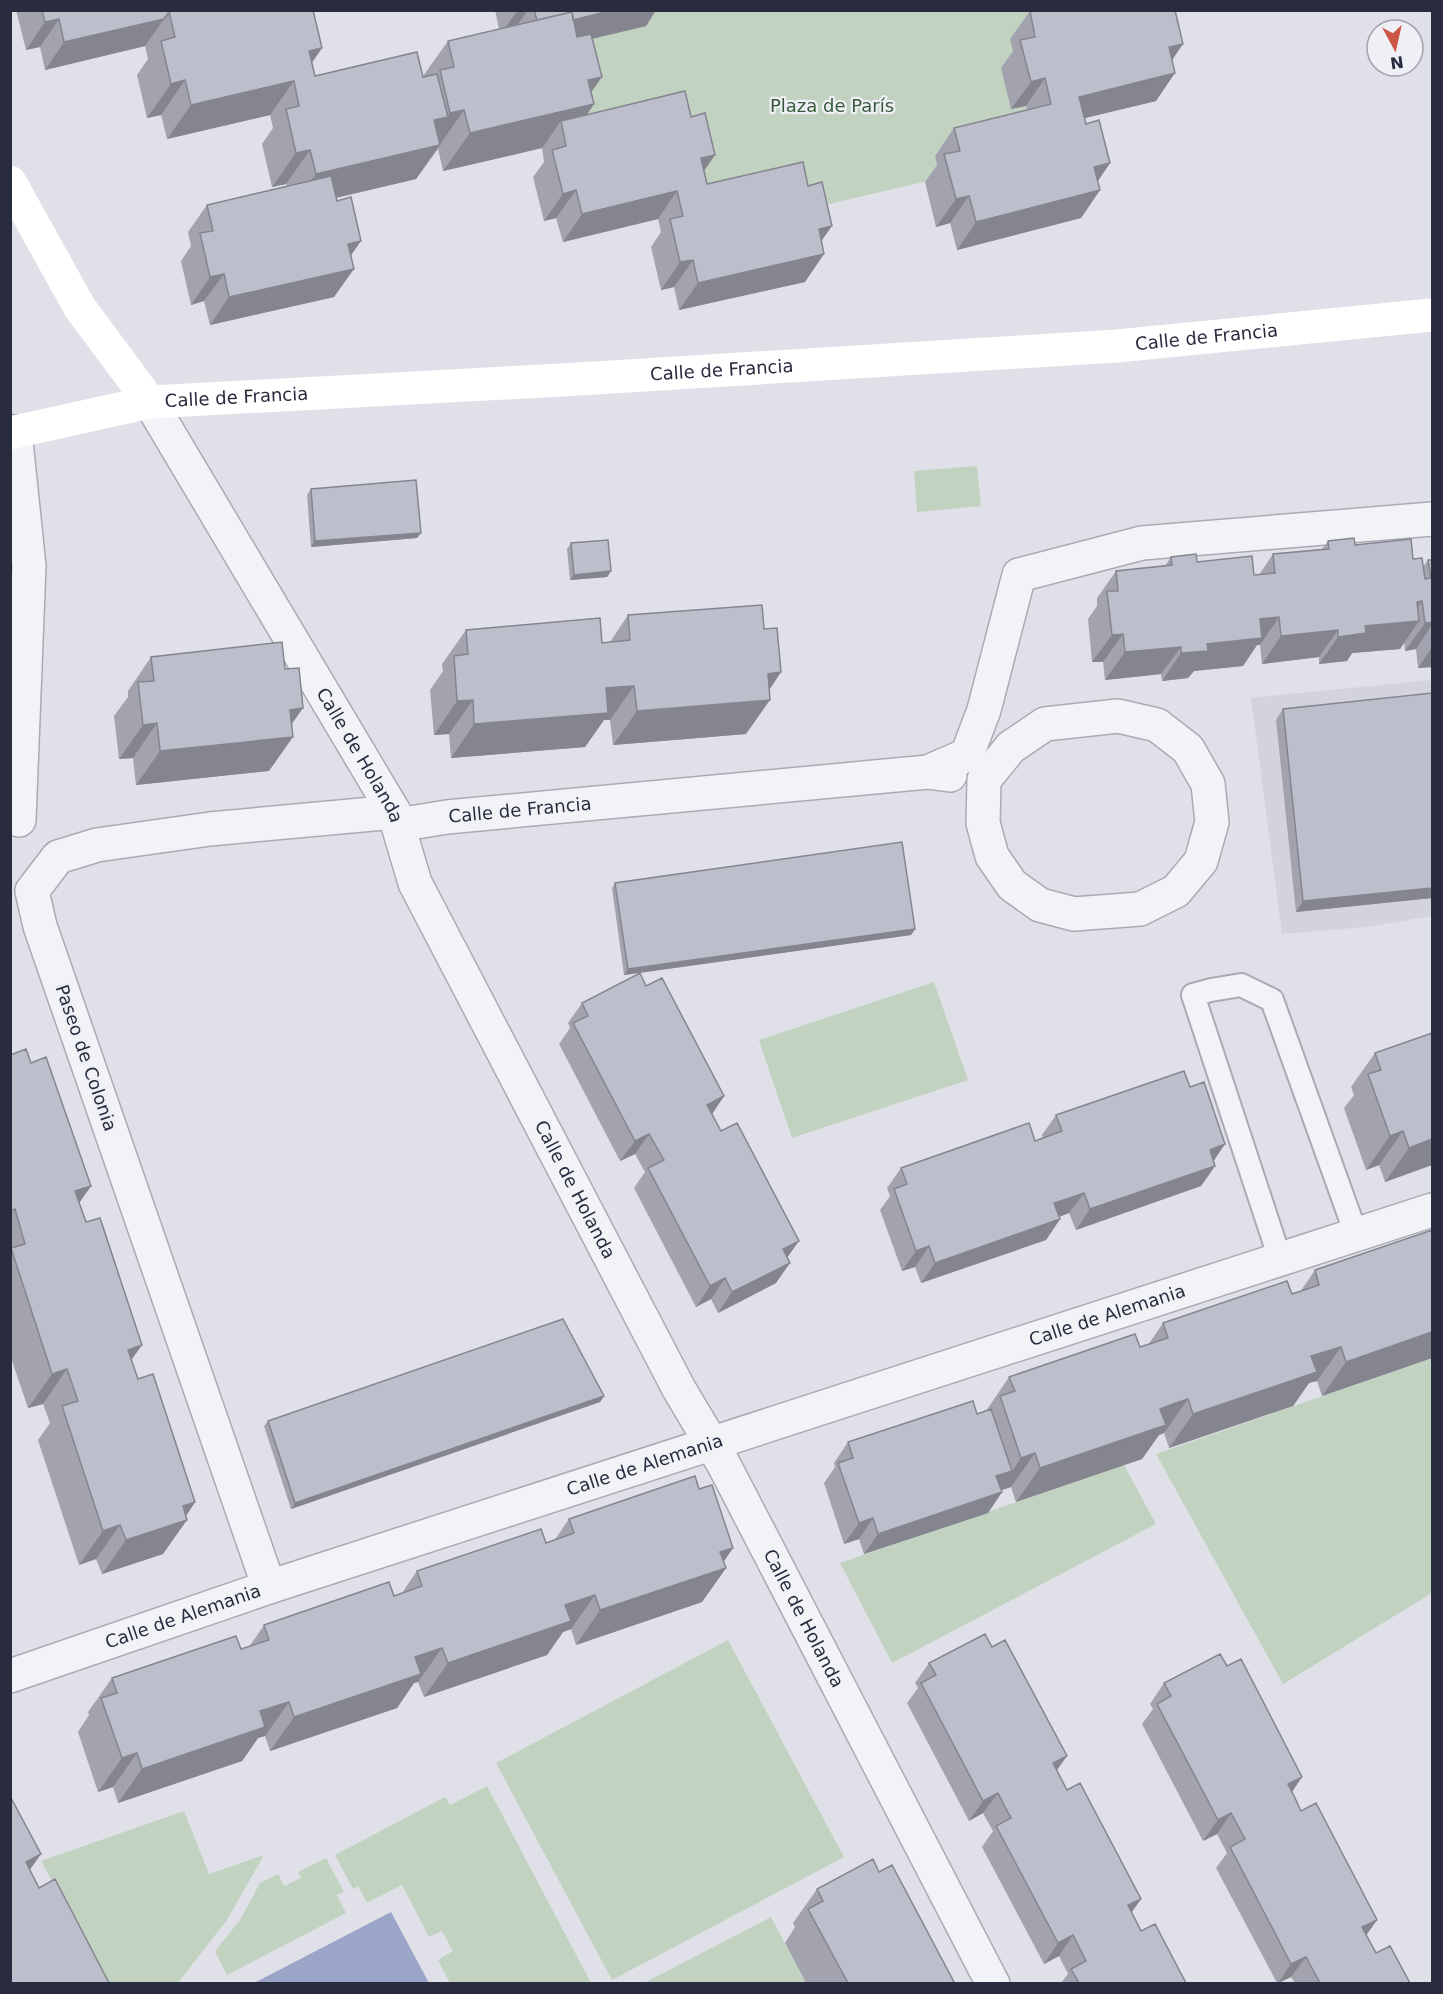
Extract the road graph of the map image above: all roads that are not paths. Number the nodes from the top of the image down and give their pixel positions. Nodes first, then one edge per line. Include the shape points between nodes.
1 (10, 182) edge
2 (1432, 315) edge
3 (150, 402) junction
4 (13, 432) edge
5 (1432, 519) edge
6 (928, 772) junction
7 (984, 780) junction
8 (396, 819) junction
9 (19, 820) dead end
10 (1432, 1209) edge
11 (1356, 1234) junction
12 (1280, 1259) junction
13 (712, 1443) junction
14 (269, 1587) junction
15 (10, 1676) edge
16 (993, 1983) edge

1 - 3 main road via 80,308
2 - 3 main road, Calle de Francia via 1117,346
3 - 4 main road, Calle de Francia
3 - 8 street, Calle de Holanda
4 - 9 street via 30,566
5 - 6 street, Calle de Francia via 1142,543 1019,576 984,710 967,755
6 - 7 street, Calle de Francia
6 - 8 street, Calle de Francia
7 - 7 street via 983,823 992,856 1012,885 1030,898 1040,905 1074,914 1140,909 1176,891 1201,861 1212,822 1208,784 1188,749 1157,725 1118,716 1045,724 1011,747
8 - 13 street, Calle de Holanda via 415,883 679,1389
8 - 14 street, Paseo de Colonia via 210,829 97,845 58,857 32,891 40,926
10 - 11 street, Calle de Alemania
11 - 12 street, Calle de Alemania
11 - 12 lane via 1272,1000 1241,985 1193,995
12 - 13 street, Calle de Alemania
13 - 14 street, Calle de Alemania
13 - 16 street, Calle de Holanda
14 - 15 street, Calle de Alemania

